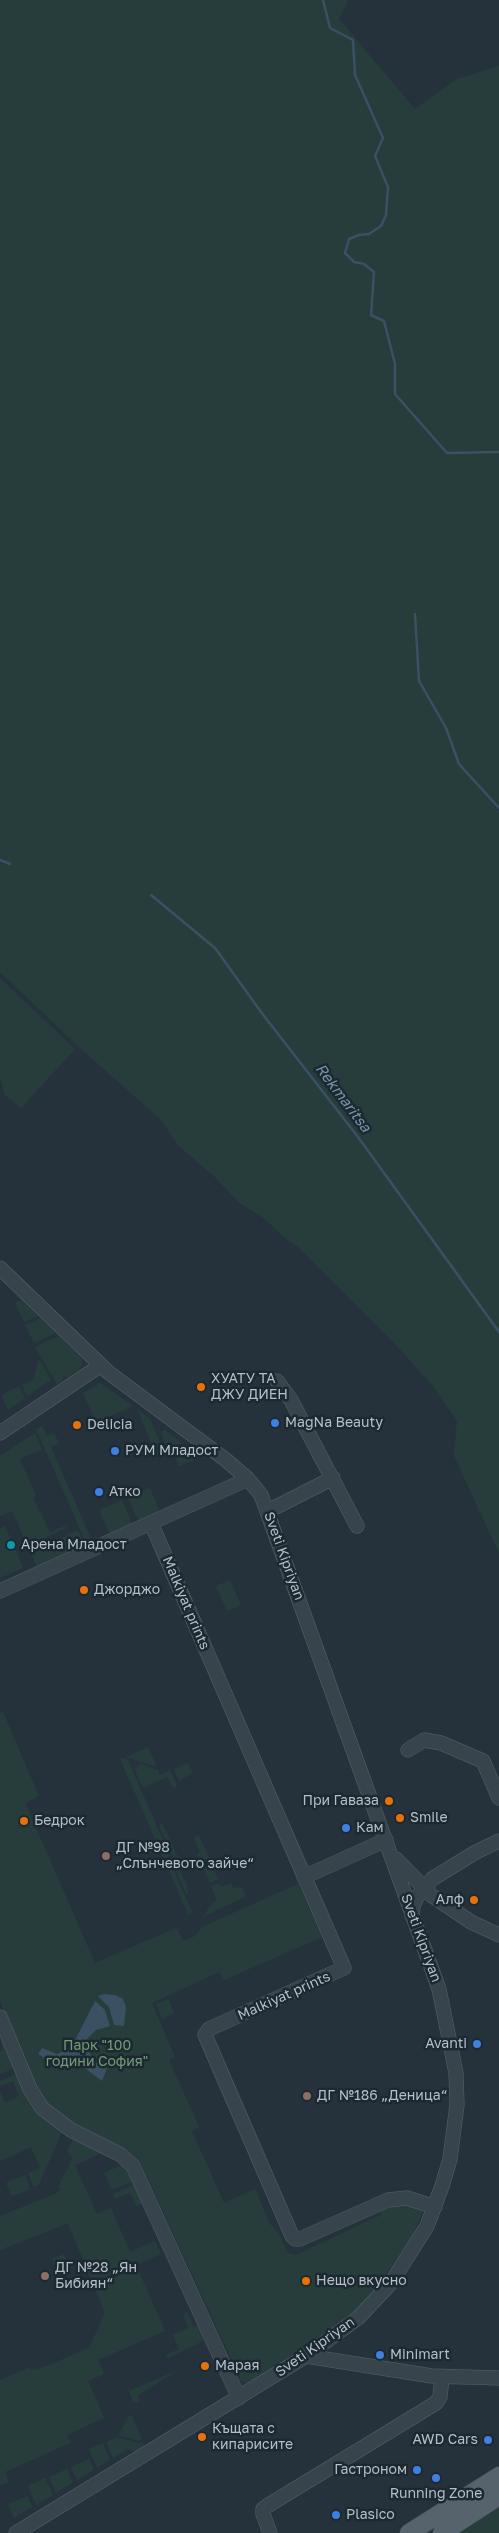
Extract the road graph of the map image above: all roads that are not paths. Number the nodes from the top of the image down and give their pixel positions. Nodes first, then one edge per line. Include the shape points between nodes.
1 (0, 1268) edge
2 (101, 1365) junction
3 (276, 1381) dead end
4 (0, 1433) edge
5 (333, 1478) junction
6 (248, 1479) junction
7 (268, 1511) junction
8 (151, 1523) junction
9 (357, 1526) dead end
10 (0, 1591) edge
11 (408, 1750) dead end
12 (499, 1798) edge
13 (499, 1841) edge
14 (388, 1845) junction
15 (304, 1876) junction
16 (427, 1892) junction
17 (412, 1916) junction
18 (419, 1935) junction
19 (499, 1935) edge
20 (0, 2017) edge
21 (435, 2207) junction
22 (306, 2356) junction
23 (442, 2377) junction
24 (499, 2378) edge
25 (238, 2398) junction
26 (499, 2476) edge
27 (499, 2496) edge
28 (16, 2533) edge
29 (270, 2533) edge
30 (409, 2533) edge
31 (442, 2533) edge

1 - 2 street, Sveti Kipriyan
2 - 4 street
2 - 6 street, Sveti Kipriyan
3 - 5 street via 291,1400
5 - 7 street
5 - 9 street
6 - 7 street, Sveti Kipriyan via 261,1495
6 - 8 street
7 - 14 street, Sveti Kipriyan
8 - 10 street
8 - 15 street, Malkiyat prints
11 - 12 street via 424,1740 441,1743 483,1761
13 - 16 street via 436,1877
14 - 15 street
14 - 16 street via 401,1866
14 - 17 street, Sveti Kipriyan
15 - 21 street, Malkiyat prints via 344,1968 209,2029 205,2035 295,2239 388,2200 407,2198
16 - 17 street via 413,1906
16 - 18 street via 418,1916
16 - 19 street via 471,1922
17 - 18 street, Sveti Kipriyan
18 - 21 street, Sveti Kipriyan via 439,1989 456,2072 454,2136
20 - 25 street via 30,2089 42,2108 71,2130 121,2155 136,2172
21 - 22 street, Sveti Kipriyan via 412,2253 379,2296 342,2332
22 - 23 street
22 - 25 street, Sveti Kipriyan
23 - 24 street
23 - 29 street via 436,2403 266,2506 263,2514
25 - 28 street, Sveti Kipriyan
26 - 30 main road
27 - 31 main road

